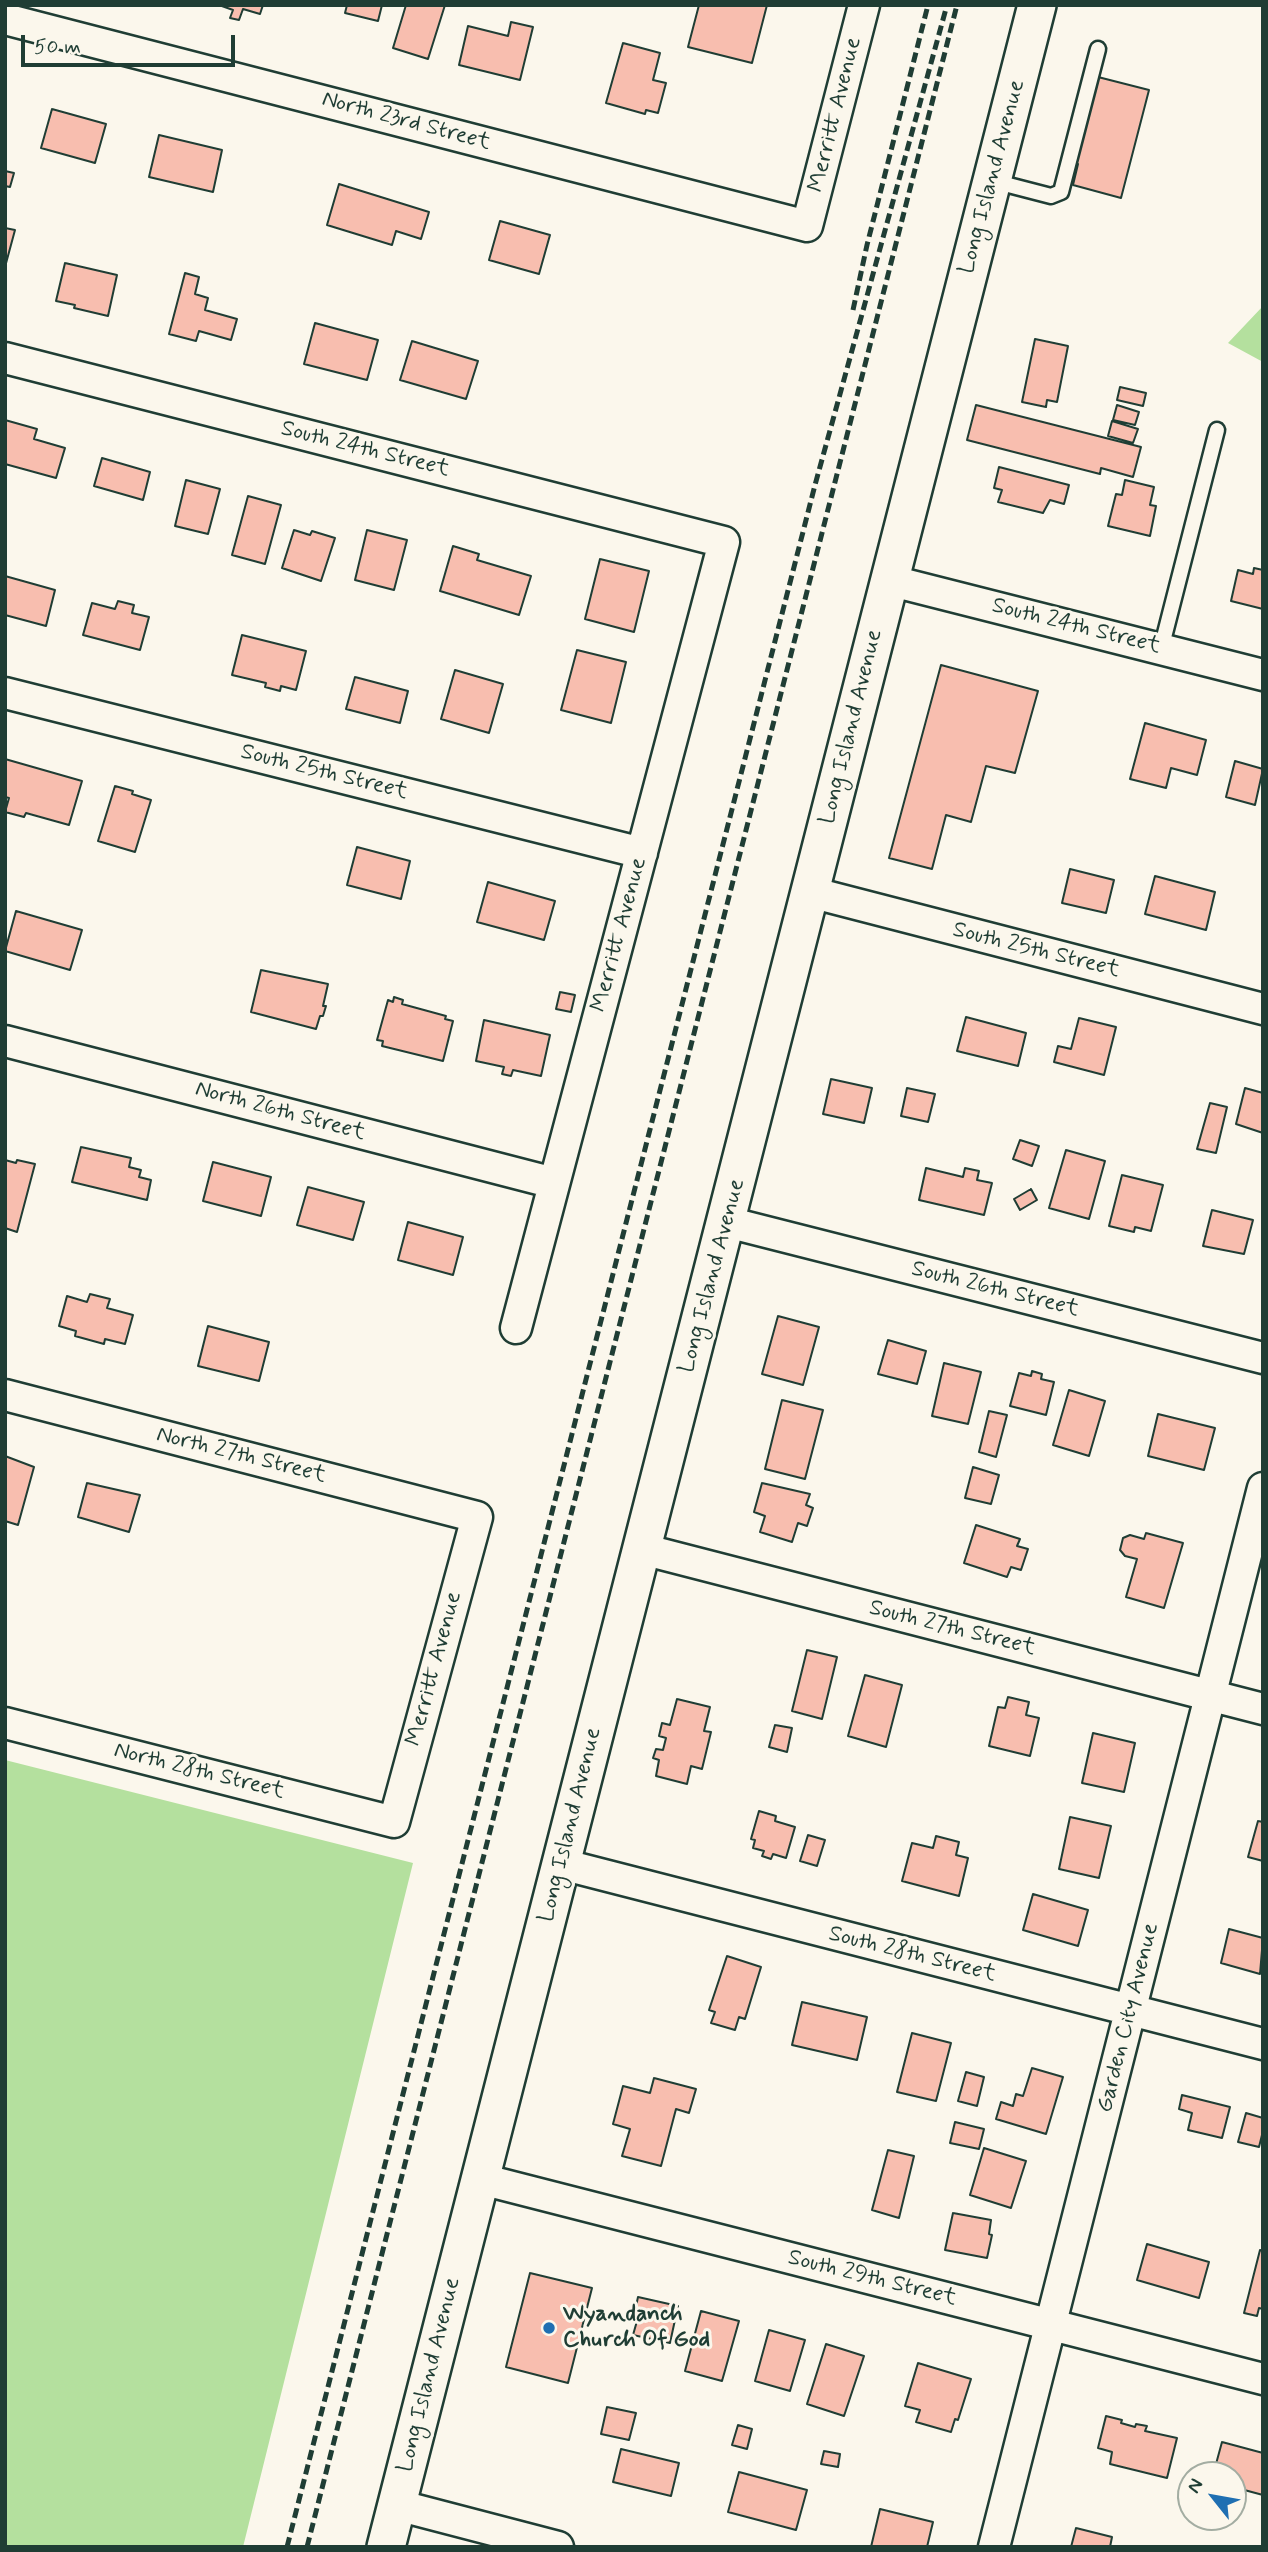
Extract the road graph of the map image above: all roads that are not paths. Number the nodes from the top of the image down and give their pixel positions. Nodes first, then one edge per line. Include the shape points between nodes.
1 (864, 5) edge
2 (1037, 5) edge
3 (5, 19) edge
4 (1098, 49) dead end
5 (992, 180) junction
6 (807, 226) joint
7 (5, 358) edge
8 (1217, 430) dead end
9 (724, 542) joint
10 (888, 580) junction
11 (1161, 649) junction
12 (1263, 676) edge
13 (5, 693) edge
14 (642, 853) junction
15 (810, 892) junction
16 (1263, 1009) edge
17 (5, 1041) edge
18 (554, 1184) junction
19 (727, 1222) junction
20 (516, 1328) dead end
21 (1263, 1359) edge
22 (5, 1395) edge
23 (1263, 1488) edge
24 (477, 1517) joint
25 (642, 1549) junction
26 (1210, 1695) junction
27 (1263, 1709) edge
28 (5, 1723) edge
29 (394, 1822) joint
30 (561, 1864) junction
31 (1130, 2010) junction
32 (1263, 2044) edge
33 (481, 2179) junction
34 (1050, 2325) junction
35 (1263, 2379) edge
36 (397, 2505) junction
37 (386, 2547) edge
38 (558, 2547) edge
39 (994, 2547) edge

1 - 6 street, Merritt Avenue
2 - 5 street, Long Island Avenue
3 - 6 street, North 23rd Street
4 - 5 lane via 1061,192 1051,196
5 - 10 street, Long Island Avenue
7 - 9 street, South 24th Street
8 - 11 lane
9 - 14 street, Merritt Avenue
10 - 11 street, South 24th Street
10 - 15 street, Long Island Avenue
11 - 12 street, South 24th Street
13 - 14 street, South 25th Street
14 - 18 street, Merritt Avenue
15 - 16 street, South 25th Street
15 - 19 street, Long Island Avenue
17 - 18 street, North 26th Street
18 - 20 street, Merritt Avenue
19 - 21 street, South 26th Street
19 - 25 street, Long Island Avenue
22 - 24 street, North 27th Street
23 - 26 street, Garden City Avenue
24 - 29 street, Merritt Avenue
25 - 26 street, South 27th Street
25 - 30 street, Long Island Avenue
26 - 27 street, South 27th Street
26 - 31 street, Garden City Avenue
28 - 29 street, North 28th Street
30 - 31 street, South 28th Street
30 - 33 street, Long Island Avenue
31 - 32 street, South 28th Street
31 - 34 street, Garden City Avenue
33 - 34 street, South 29th Street
33 - 36 street, Long Island Avenue
34 - 35 street, South 29th Street
34 - 39 street, Garden City Avenue
36 - 37 street, Long Island Avenue
36 - 38 street

